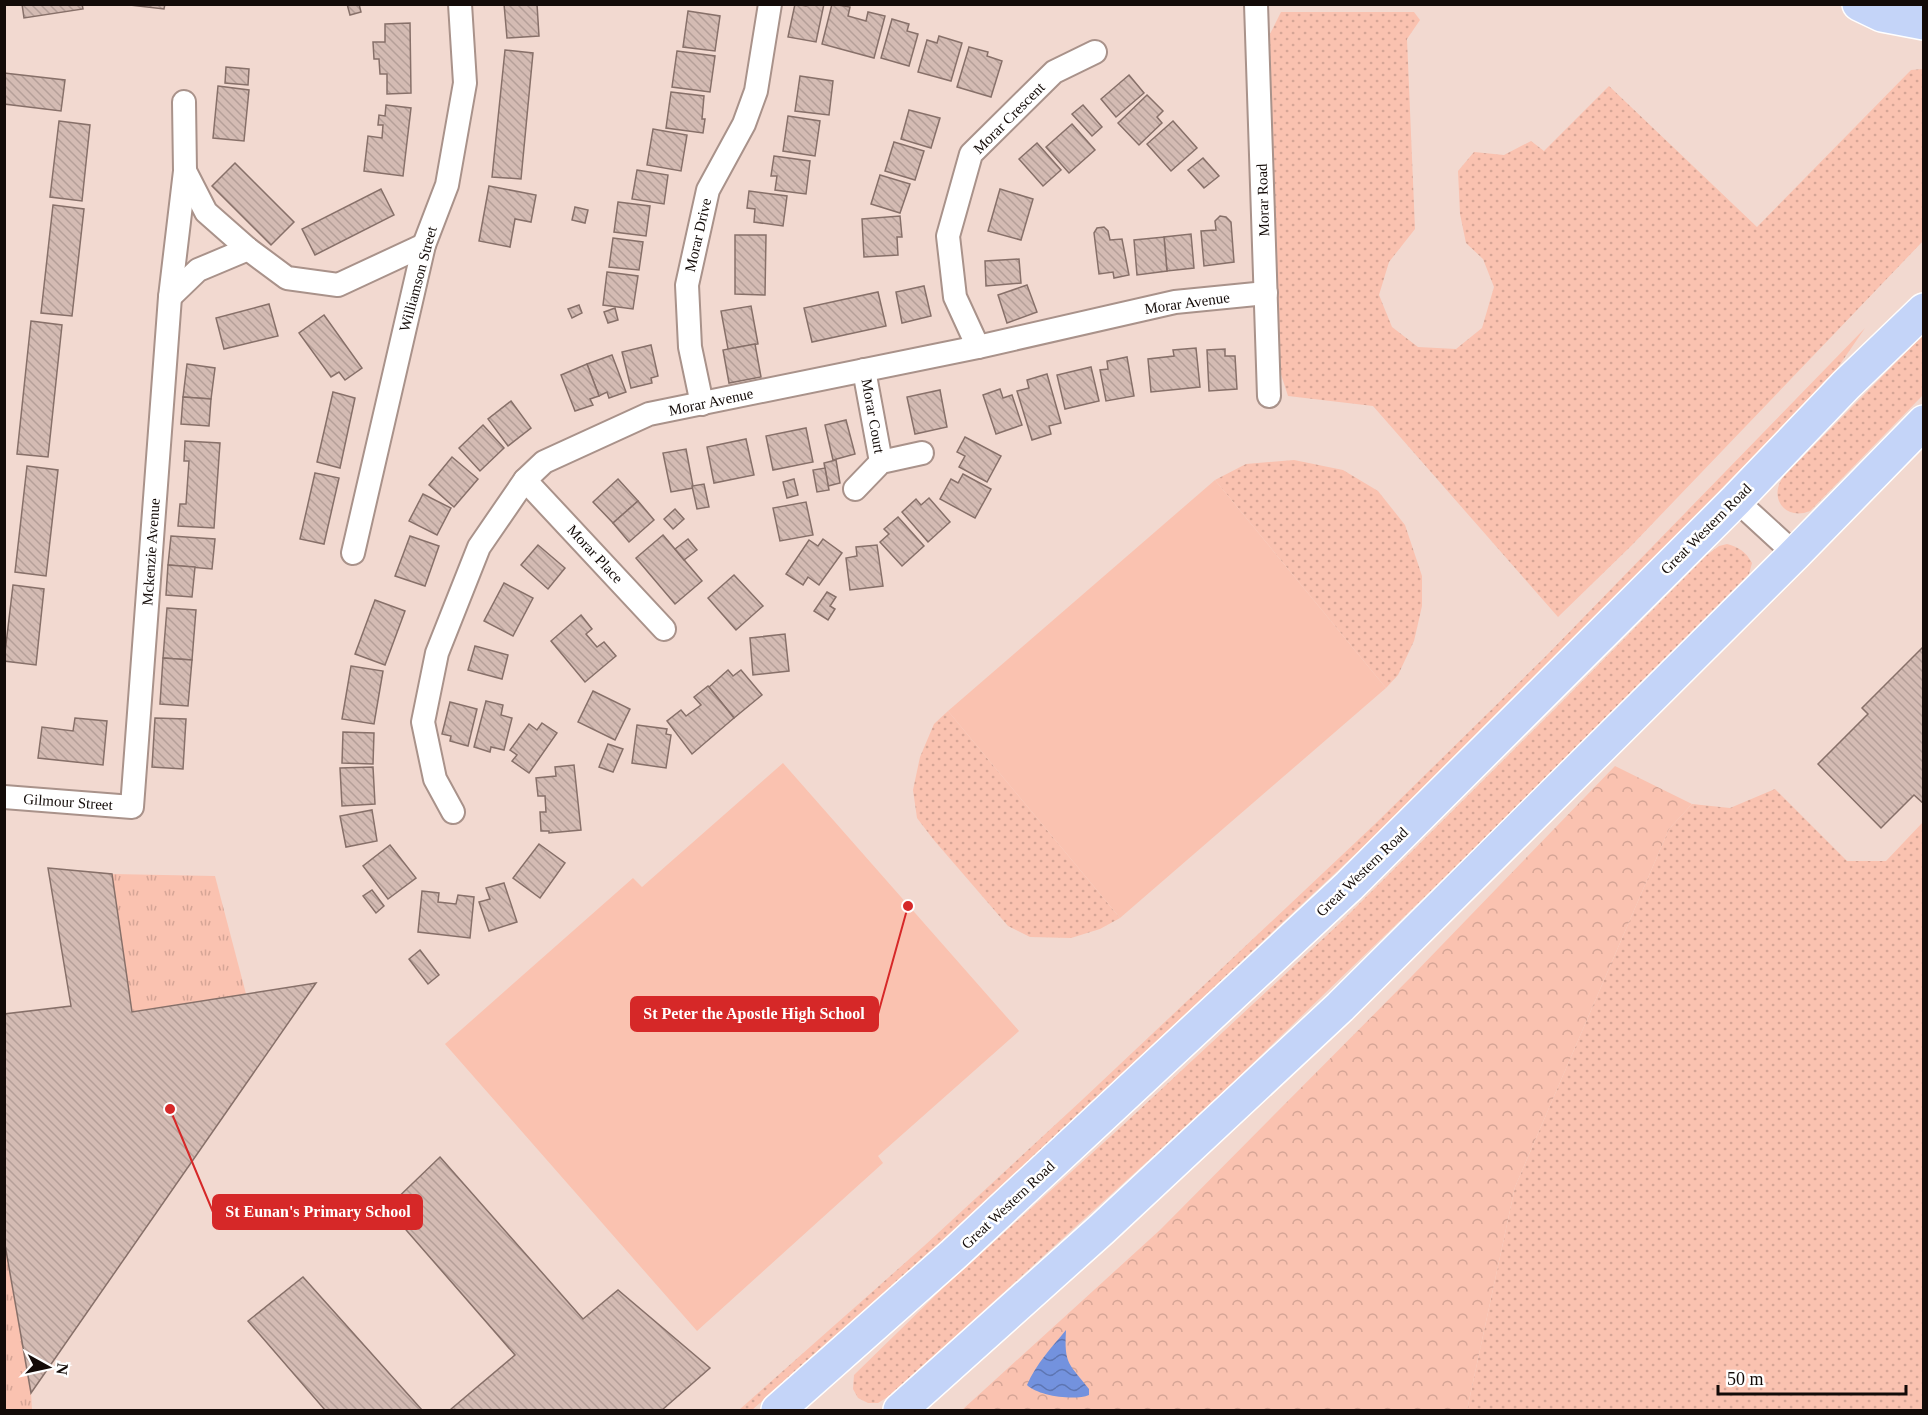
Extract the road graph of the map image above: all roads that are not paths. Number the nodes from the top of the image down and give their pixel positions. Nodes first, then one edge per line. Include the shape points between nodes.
1 (460, 4) edge
2 (770, 4) edge
3 (1256, 4) edge
4 (1859, 4) edge
5 (1923, 24) edge
6 (1095, 52) dead end
7 (184, 102) dead end
8 (185, 171) junction
9 (424, 245) junction
10 (248, 249) junction
11 (1266, 293) junction
12 (170, 297) junction
13 (1923, 310) edge
14 (978, 347) junction
15 (864, 370) junction
16 (1269, 396) dead end
17 (702, 404) junction
18 (1923, 422) edge
19 (922, 453) dead end
20 (881, 462) junction
21 (525, 480) junction
22 (855, 489) dead end
23 (1736, 500) junction
24 (353, 553) dead end
25 (1796, 554) junction
26 (664, 629) dead end
27 (4, 797) edge
28 (132, 807) joint
29 (453, 812) dead end
30 (779, 1410) edge
31 (900, 1410) edge

1 - 9 street, Williamson Street via 465,82 447,185
2 - 17 street, Morar Drive via 756,91 744,124 708,190 687,285 690,347
3 - 11 street, Morar Road
4 - 5 main road via 1882,15
6 - 14 street, Morar Crescent via 1054,72 971,154 948,236 955,297
7 - 8 street, Mckenzie Avenue
8 - 10 street, Mckenzie Avenue via 206,212
8 - 12 street, Mckenzie Avenue
9 - 10 street, Mckenzie Avenue via 338,285 287,278
9 - 24 street, Williamson Street
10 - 12 street via 198,270
11 - 14 street, Morar Avenue via 1175,302
11 - 16 street, Morar Road
12 - 28 street, Mckenzie Avenue
13 - 23 main road, Great Western Road
14 - 15 street, Morar Avenue
15 - 17 street, Morar Avenue
15 - 20 street, Morar Court
17 - 21 street, Morar Avenue via 650,414 544,462
18 - 25 main road
19 - 20 street, Morar Court
20 - 22 street, Morar Court
21 - 26 street, Morar Place
21 - 29 street, Morar Avenue via 479,547 437,653 423,722 435,779
23 - 25 street
23 - 30 main road, Great Western Road via 1349,886 954,1254
25 - 31 main road via 1340,1007 1110,1222
27 - 28 street, Gilmour Street

